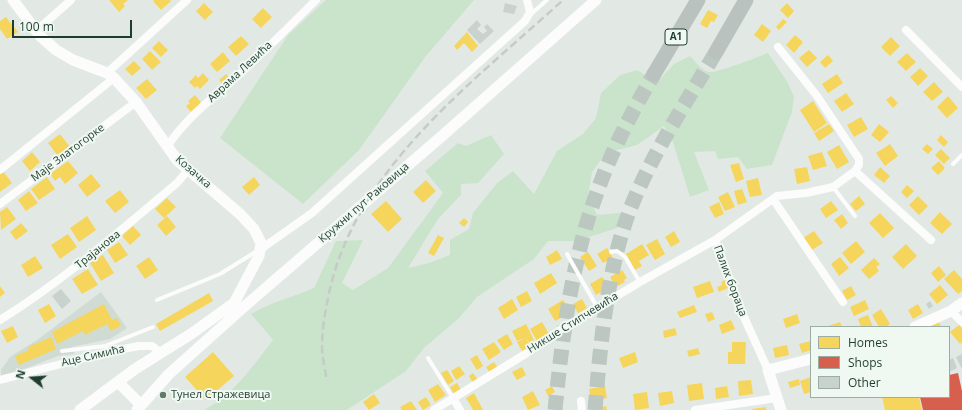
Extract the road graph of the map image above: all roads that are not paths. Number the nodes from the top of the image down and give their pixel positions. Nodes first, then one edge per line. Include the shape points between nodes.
1 (13, 0) edge
2 (71, 0) edge
3 (187, 0) edge
4 (316, 0) edge
5 (527, 0) edge
6 (547, 0) edge
7 (596, 0) edge
8 (698, 0) edge
9 (746, 0) edge
10 (528, 16) junction
11 (906, 30) dead end
12 (36, 31) junction
13 (778, 47) dead end
14 (716, 52) tunnel mouth
15 (654, 74) tunnel mouth
16 (111, 76) junction
17 (962, 87) edge
18 (136, 102) junction
19 (167, 146) junction
20 (962, 155) edge
21 (953, 164) dead end
22 (0, 170) edge
23 (188, 170) junction
24 (855, 171) junction
25 (833, 187) junction
26 (773, 200) junction
27 (0, 204) edge
28 (855, 216) dead end
29 (715, 240) junction
30 (931, 240) dead end
31 (261, 249) junction
32 (611, 252) dead end
33 (567, 254) dead end
34 (640, 282) junction
35 (157, 300) dead end
36 (843, 302) dead end
37 (962, 303) edge
38 (598, 308) junction
39 (951, 311) junction
40 (0, 320) edge
41 (962, 322) edge
42 (917, 326) edge
43 (153, 327) dead end
44 (106, 349) junction
45 (62, 351) dead end
46 (161, 354) junction
47 (428, 358) dead end
48 (810, 359) edge
49 (768, 370) junction
50 (0, 380) edge
51 (118, 382) junction
52 (454, 398) junction
53 (777, 398) junction
54 (580, 401) dead end
55 (139, 407) edge
56 (80, 410) edge
57 (434, 410) edge
58 (460, 410) edge
59 (582, 410) edge
60 (695, 410) edge
61 (781, 410) edge

1 - 12 street, Козачка
2 - 12 street
3 - 16 street
4 - 19 street, Аврама Левића via 192,116
5 - 10 street via 530,12
6 - 10 lane
7 - 55 street, Кружни пут Раковица via 176,367
8 - 15 highway, A1
9 - 14 highway
10 - 31 street via 312,213
11 - 17 street
12 - 16 street, Козачка via 62,54
13 - 24 street via 817,96 859,159
16 - 18 street, Козачка
16 - 22 street
18 - 19 street, Козачка
18 - 27 street, Маје Златогорке
19 - 23 street, Козачка
20 - 21 lane
23 - 31 street, Козачка via 248,222 259,237
23 - 40 street, Трајанова via 177,183 75,268
24 - 25 street, Палих бораца
24 - 30 street
25 - 26 street, Палих бораца via 780,195
25 - 28 lane
26 - 29 street, Палих бораца
26 - 36 street
29 - 34 street, Никше Стипчевића
29 - 49 street, Палих бораца via 744,317
31 - 35 lane via 220,274
31 - 46 street via 258,260 234,303
32 - 34 lane via 617,251 626,257
33 - 38 lane
34 - 38 street, Никше Стипчевића
37 - 39 street
38 - 52 street, Никше Стипчевића
39 - 41 street
39 - 42 street
43 - 44 lane
44 - 45 lane
44 - 46 street, Аце Симића via 149,346 156,348
44 - 50 street, Аце Симића
46 - 51 street
47 - 52 lane
48 - 49 street
49 - 53 street, Палих бораца
51 - 55 street
51 - 56 street
52 - 57 street, Никше Стипчевића
52 - 58 street
53 - 60 street
53 - 61 street, Палих бораца
54 - 59 street

